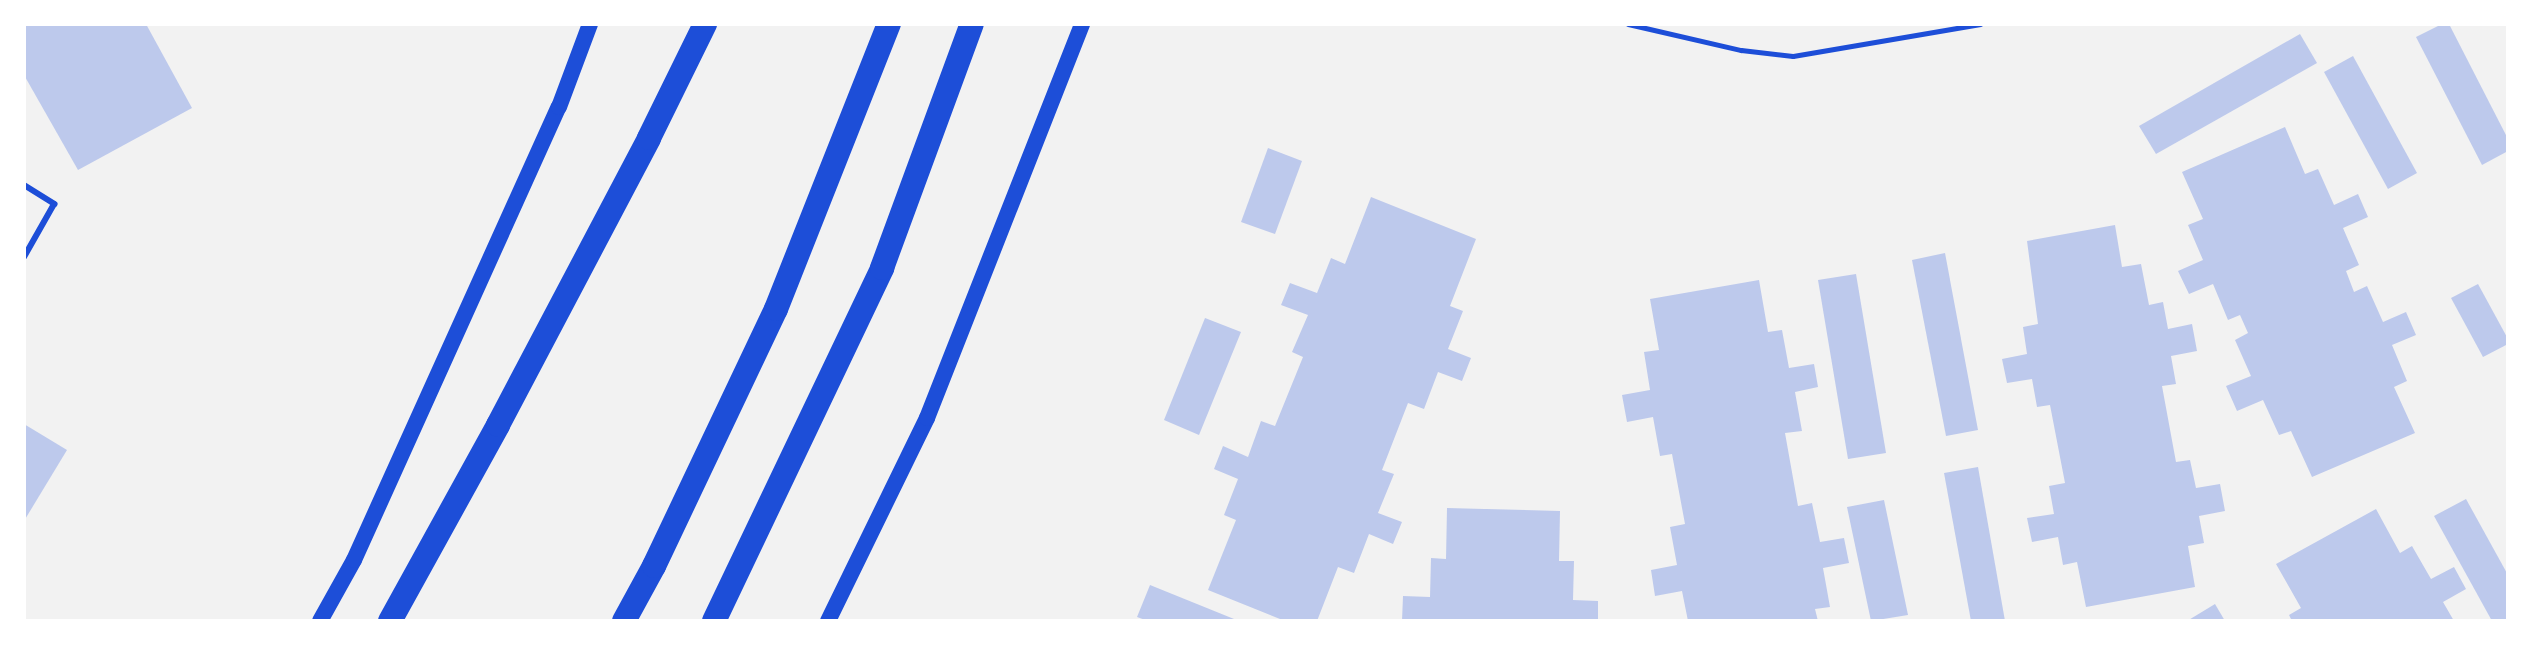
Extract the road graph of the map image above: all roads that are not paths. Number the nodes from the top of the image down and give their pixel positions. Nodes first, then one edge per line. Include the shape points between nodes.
1 (590, 24) edge
2 (705, 24) edge
3 (889, 24) edge
4 (972, 24) edge
5 (1082, 24) edge
6 (24, 185) edge
7 (24, 257) edge
8 (320, 621) edge
9 (390, 621) edge
10 (624, 621) edge
11 (714, 621) edge
12 (828, 621) edge

1 - 8 main road via 546,135 354,560
2 - 9 highway via 513,398
3 - 10 highway via 776,309
4 - 11 highway via 882,268
5 - 12 main road via 927,418
6 - 7 lane via 54,204

